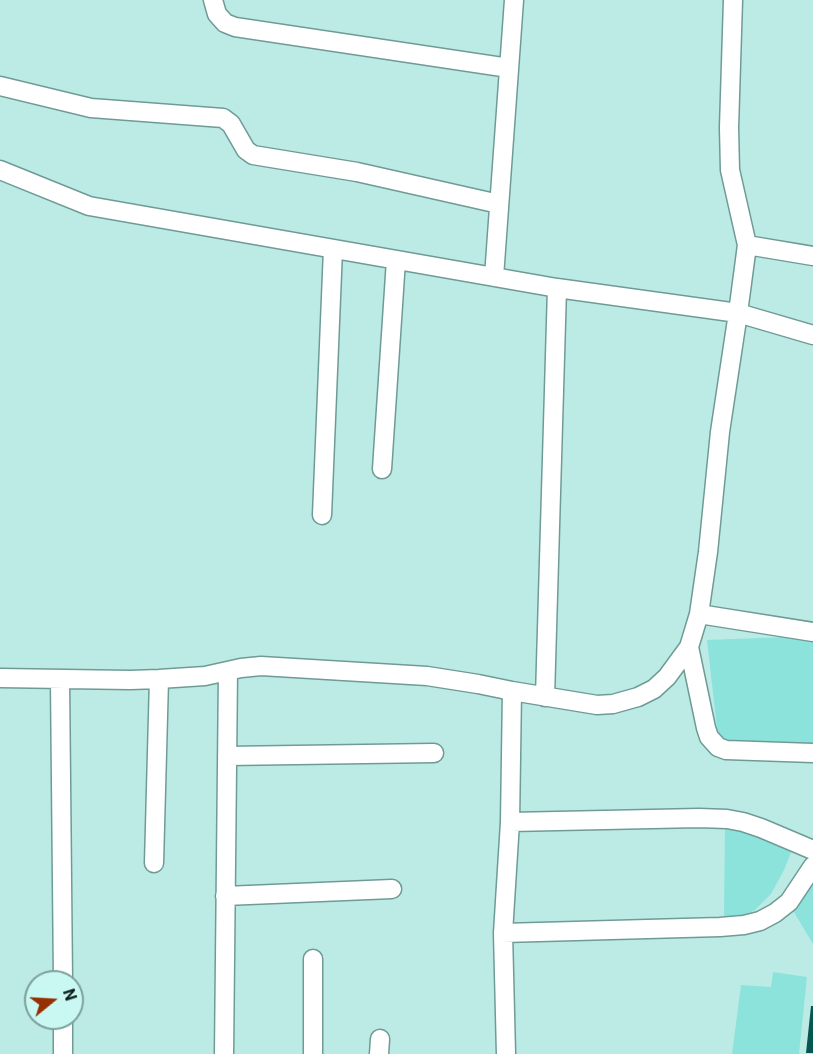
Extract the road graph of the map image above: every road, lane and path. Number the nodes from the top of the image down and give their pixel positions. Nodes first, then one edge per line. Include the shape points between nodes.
1 (213, 0) edge
2 (514, 0) edge
3 (733, 0) edge
4 (509, 68) junction
5 (0, 86) edge
6 (0, 170) edge
7 (499, 204) junction
8 (747, 245) junction
9 (333, 249) junction
10 (813, 256) edge
11 (396, 260) junction
12 (494, 277) junction
13 (557, 288) junction
14 (738, 313) junction
15 (813, 335) edge
16 (382, 469) dead end
17 (322, 515) dead end
18 (699, 614) junction
19 (813, 632) edge
20 (689, 647) junction
21 (228, 671) junction
22 (0, 678) edge
23 (159, 679) junction
24 (60, 680) junction
25 (512, 692) junction
26 (545, 697) junction
27 (434, 753) dead end
28 (813, 753) edge
29 (227, 756) junction
30 (510, 822) junction
31 (813, 850) edge
32 (154, 863) dead end
33 (813, 866) edge
34 (392, 889) dead end
35 (225, 896) junction
36 (503, 933) junction
37 (313, 959) dead end
38 (63, 970) edge
39 (63, 1030) edge
40 (63, 1054) edge
41 (224, 1054) edge
42 (313, 1054) edge
43 (506, 1054) edge

1 - 4 street via 217,14 235,27
2 - 4 street
3 - 8 street via 730,170
4 - 7 street
5 - 7 street via 91,108 223,118 246,150 257,157 357,172
6 - 9 street via 89,206
7 - 12 street
8 - 10 street
8 - 14 street
9 - 11 street
9 - 17 street
11 - 12 street
11 - 16 street
12 - 13 street
13 - 14 street
13 - 26 street
14 - 15 street
14 - 18 street
18 - 19 street
18 - 20 street
20 - 26 street via 668,677 639,697 597,705
20 - 28 street via 712,742 726,750
21 - 23 street
21 - 25 street via 261,666 395,673
21 - 29 street
22 - 24 street
23 - 24 street
23 - 32 street
24 - 38 street
25 - 26 street
25 - 30 street
27 - 29 street
29 - 35 street
30 - 31 street via 727,819 761,828
30 - 36 street
33 - 36 street via 789,902 760,921 744,925
34 - 35 street
35 - 41 street
36 - 43 street
37 - 42 street
39 - 40 street

